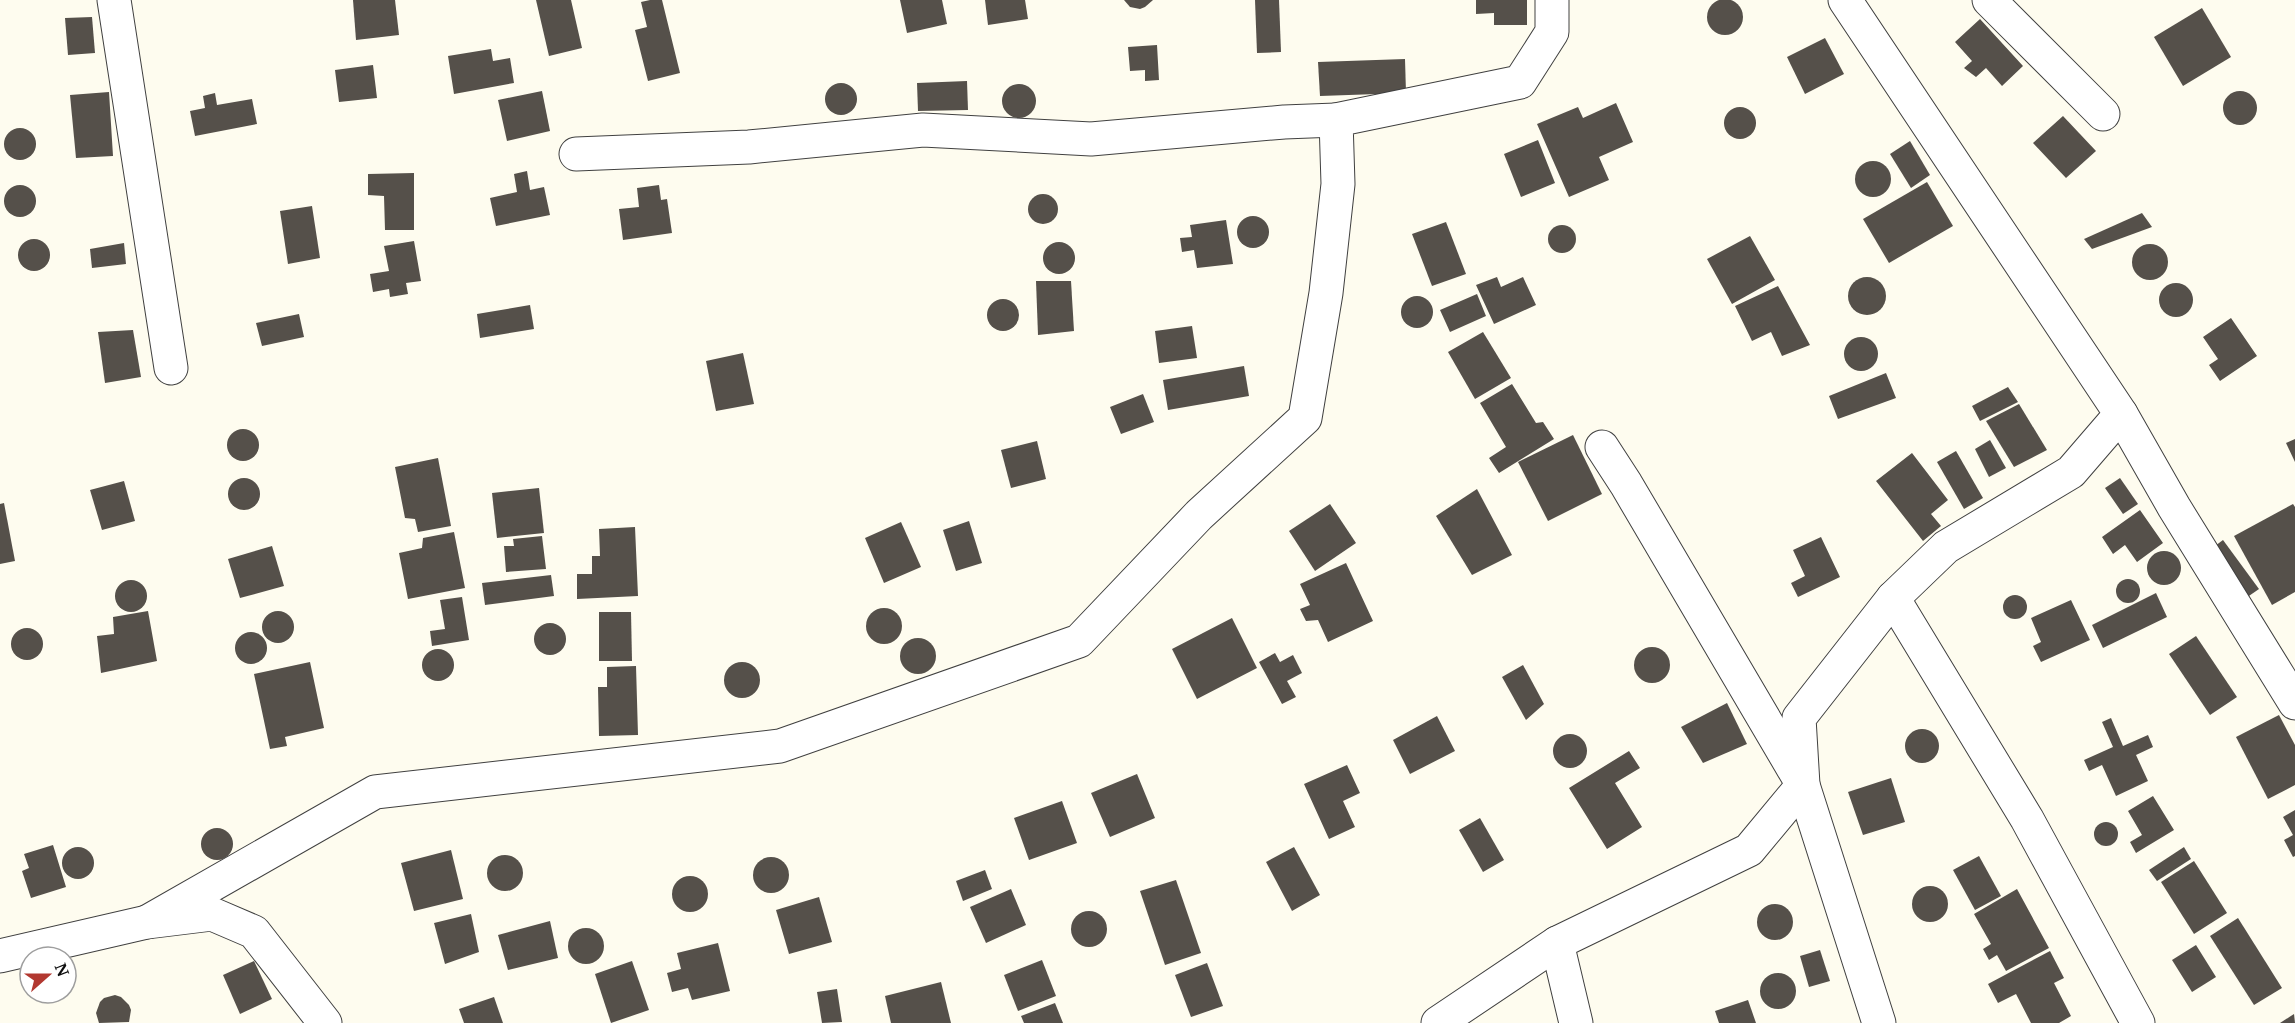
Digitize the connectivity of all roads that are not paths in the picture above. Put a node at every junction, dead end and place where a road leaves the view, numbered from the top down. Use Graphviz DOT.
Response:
graph roads {
  1 [pos="114,0"];
  2 [pos="1552,0"];
  3 [pos="1845,0"];
  4 [pos="1989,0"];
  5 [pos="2103,114"];
  6 [pos="1336,120"];
  7 [pos="576,154"];
  8 [pos="171,368"];
  9 [pos="2121,414"];
  10 [pos="1602,447"];
  11 [pos="1893,597"];
  12 [pos="2295,703"];
  13 [pos="1803,785"];
  14 [pos="147,922"];
  15 [pos="1557,943"];
  16 [pos="0,956"];
  17 [pos="325,1023"];
  18 [pos="1438,1023"];
  19 [pos="1576,1023"];
  20 [pos="1879,1023"];
  21 [pos="2138,1023"];
  1 -- 8 [label="street"];
  2 -- 6 [label="street"];
  3 -- 9 [label="street"];
  4 -- 5 [label="street"];
  6 -- 7 [label="street"];
  6 -- 14 [label="street"];
  9 -- 11 [label="street"];
  9 -- 12 [label="street"];
  10 -- 13 [label="street"];
  11 -- 13 [label="street"];
  11 -- 21 [label="street"];
  13 -- 15 [label="street"];
  13 -- 20 [label="street"];
  14 -- 16 [label="street"];
  14 -- 17 [label="street"];
  15 -- 18 [label="street"];
  15 -- 19 [label="street"];
}
